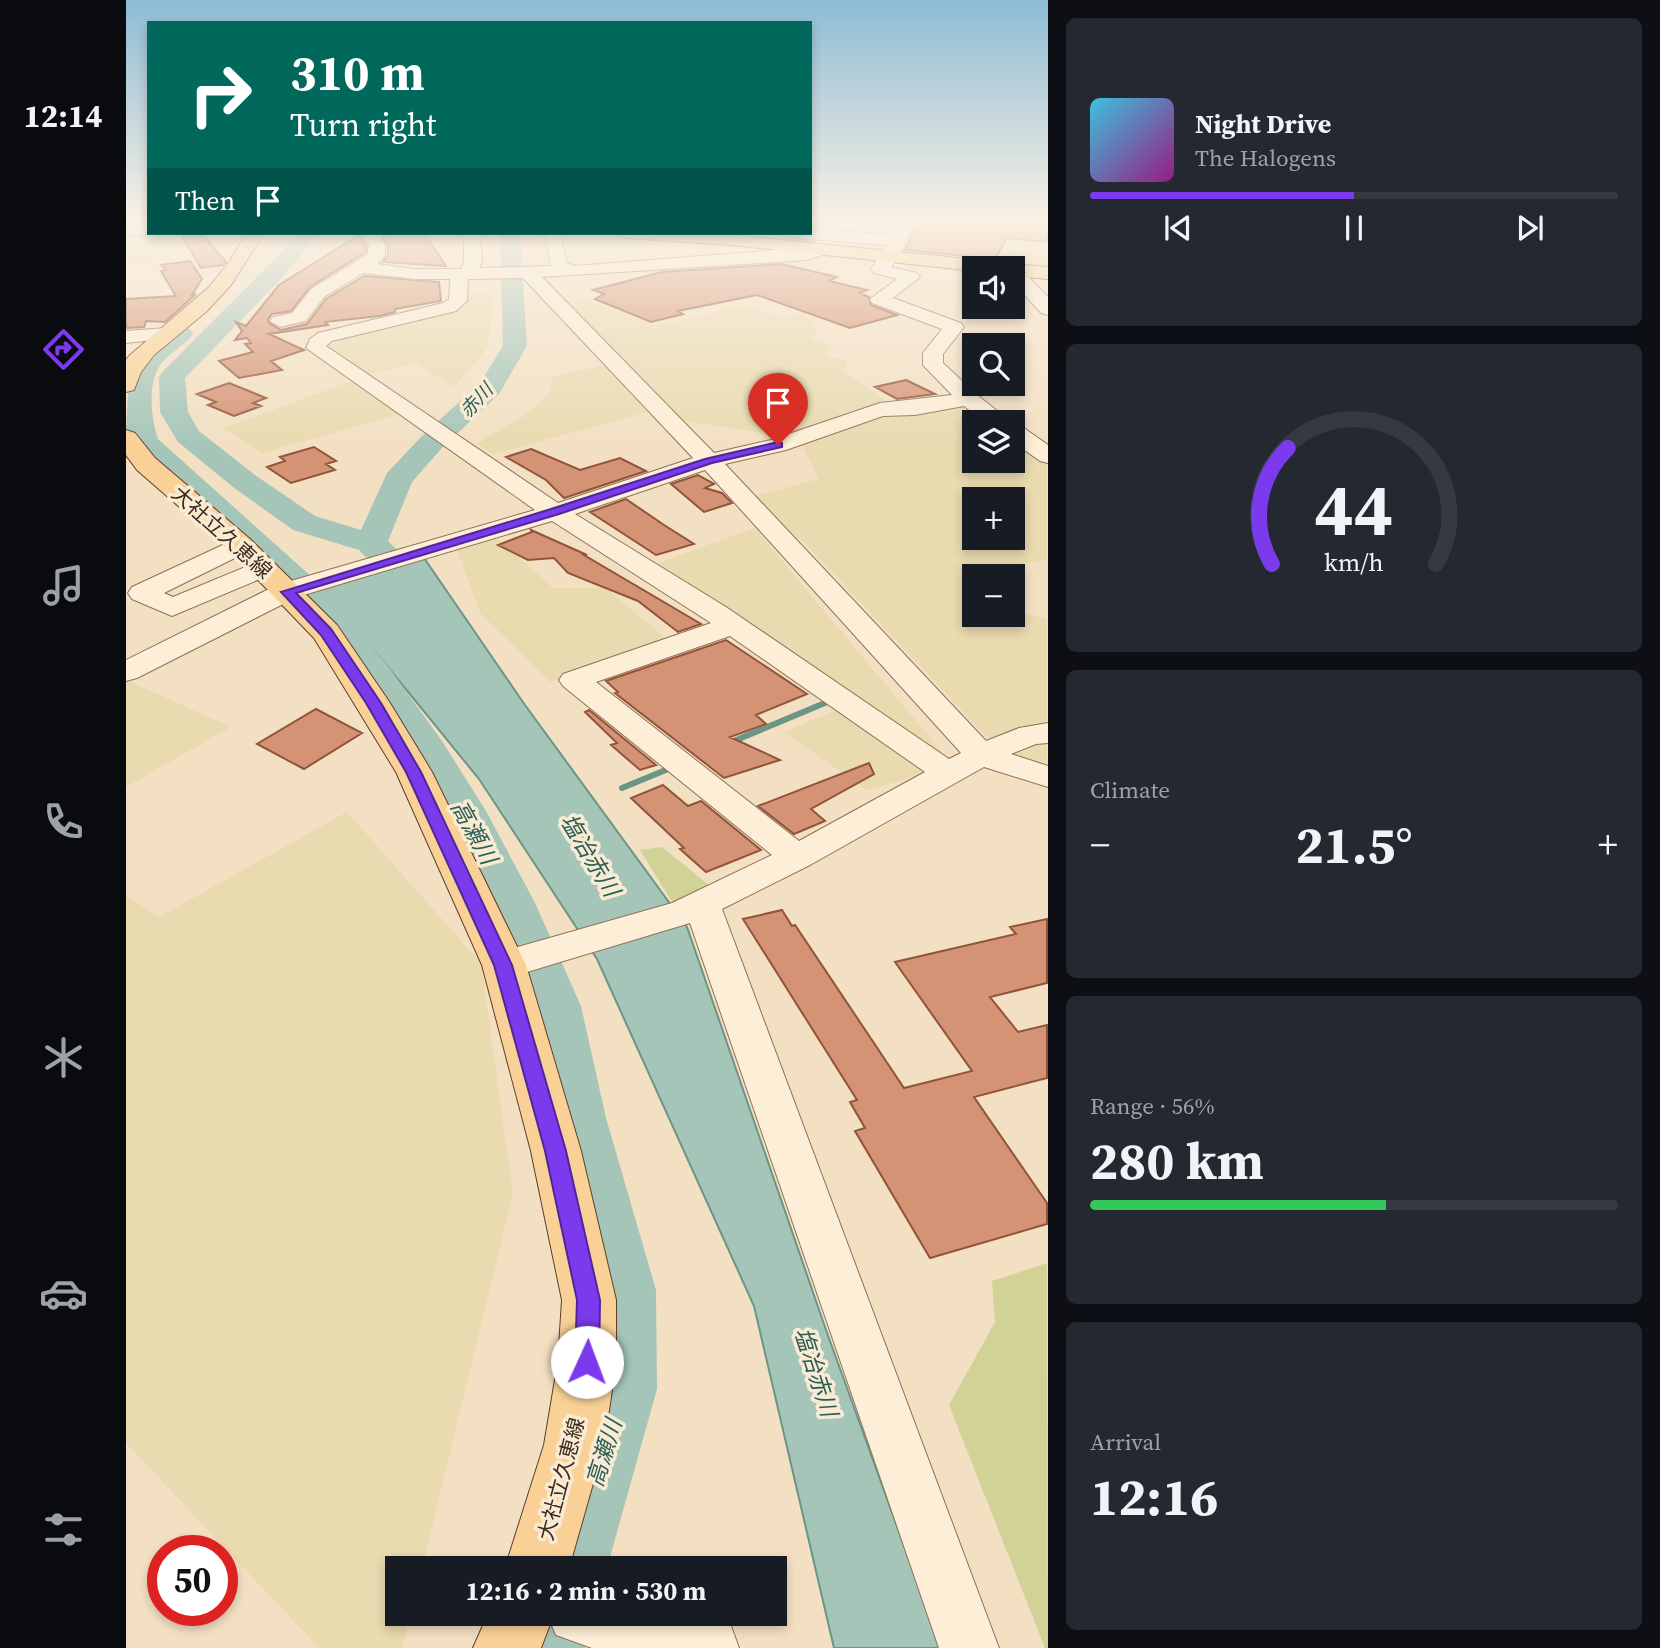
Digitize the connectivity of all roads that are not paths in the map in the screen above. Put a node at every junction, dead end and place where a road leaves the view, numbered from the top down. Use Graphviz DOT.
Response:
graph roads {
  1 [pos="212,295"];
  2 [pos="316,295"];
  3 [pos="459,295"];
  4 [pos="549,295"];
  5 [pos="885,295"];
  6 [pos="1035,295"];
  7 [pos="1048,309"];
  8 [pos="280,321"];
  9 [pos="167,334"];
  10 [pos="126,337"];
  11 [pos="126,385"];
  12 [pos="968,399"];
  13 [pos="983,410"];
  14 [pos="126,438"];
  15 [pos="1025,440"];
  16 [pos="1048,456"];
  17 [pos="709,461"];
  18 [pos="555,512"];
  19 [pos="263,568"];
  20 [pos="733,625"];
  21 [pos="126,672"];
  22 [pos="1048,733"];
  23 [pos="981,755"];
  24 [pos="948,773"];
  25 [pos="1048,777"];
  26 [pos="797,857"];
  27 [pos="693,909"];
  28 [pos="503,965"];
  29 [pos="541,1556"];
  30 [pos="516,1626"];
  31 [pos="624,1626"];
  32 [pos="508,1648"];
  33 [pos="709,1648"];
  34 [pos="970,1648"];
  1 -- 9 [label="main road"];
  2 -- 8 [label="street"];
  3 -- 18 [label="street"];
  4 -- 17 [label="street"];
  5 -- 12 [label="street"];
  6 -- 7 [label="street"];
  9 -- 10 [label="street"];
  9 -- 11 [label="main road"];
  12 -- 13 [label="street"];
  12 -- 17 [label="street"];
  14 -- 19 [label="main road, 大社立久恵線"];
  15 -- 16 [label="street"];
  17 -- 18 [label="street"];
  17 -- 23 [label="street"];
  18 -- 19 [label="street"];
  18 -- 20 [label="street"];
  19 -- 21 [label="street"];
  19 -- 28 [label="main road, 大社立久恵線"];
  20 -- 24 [label="street"];
  20 -- 26 [label="street"];
  22 -- 23 [label="street"];
  23 -- 24 [label="street"];
  23 -- 25 [label="street"];
  24 -- 26 [label="street"];
  26 -- 27 [label="street"];
  27 -- 28 [label="street"];
  27 -- 34 [label="street"];
  28 -- 29 [label="main road, 大社立久恵線"];
  30 -- 32 [label="main road"];
  31 -- 33 [label="street"];
}
